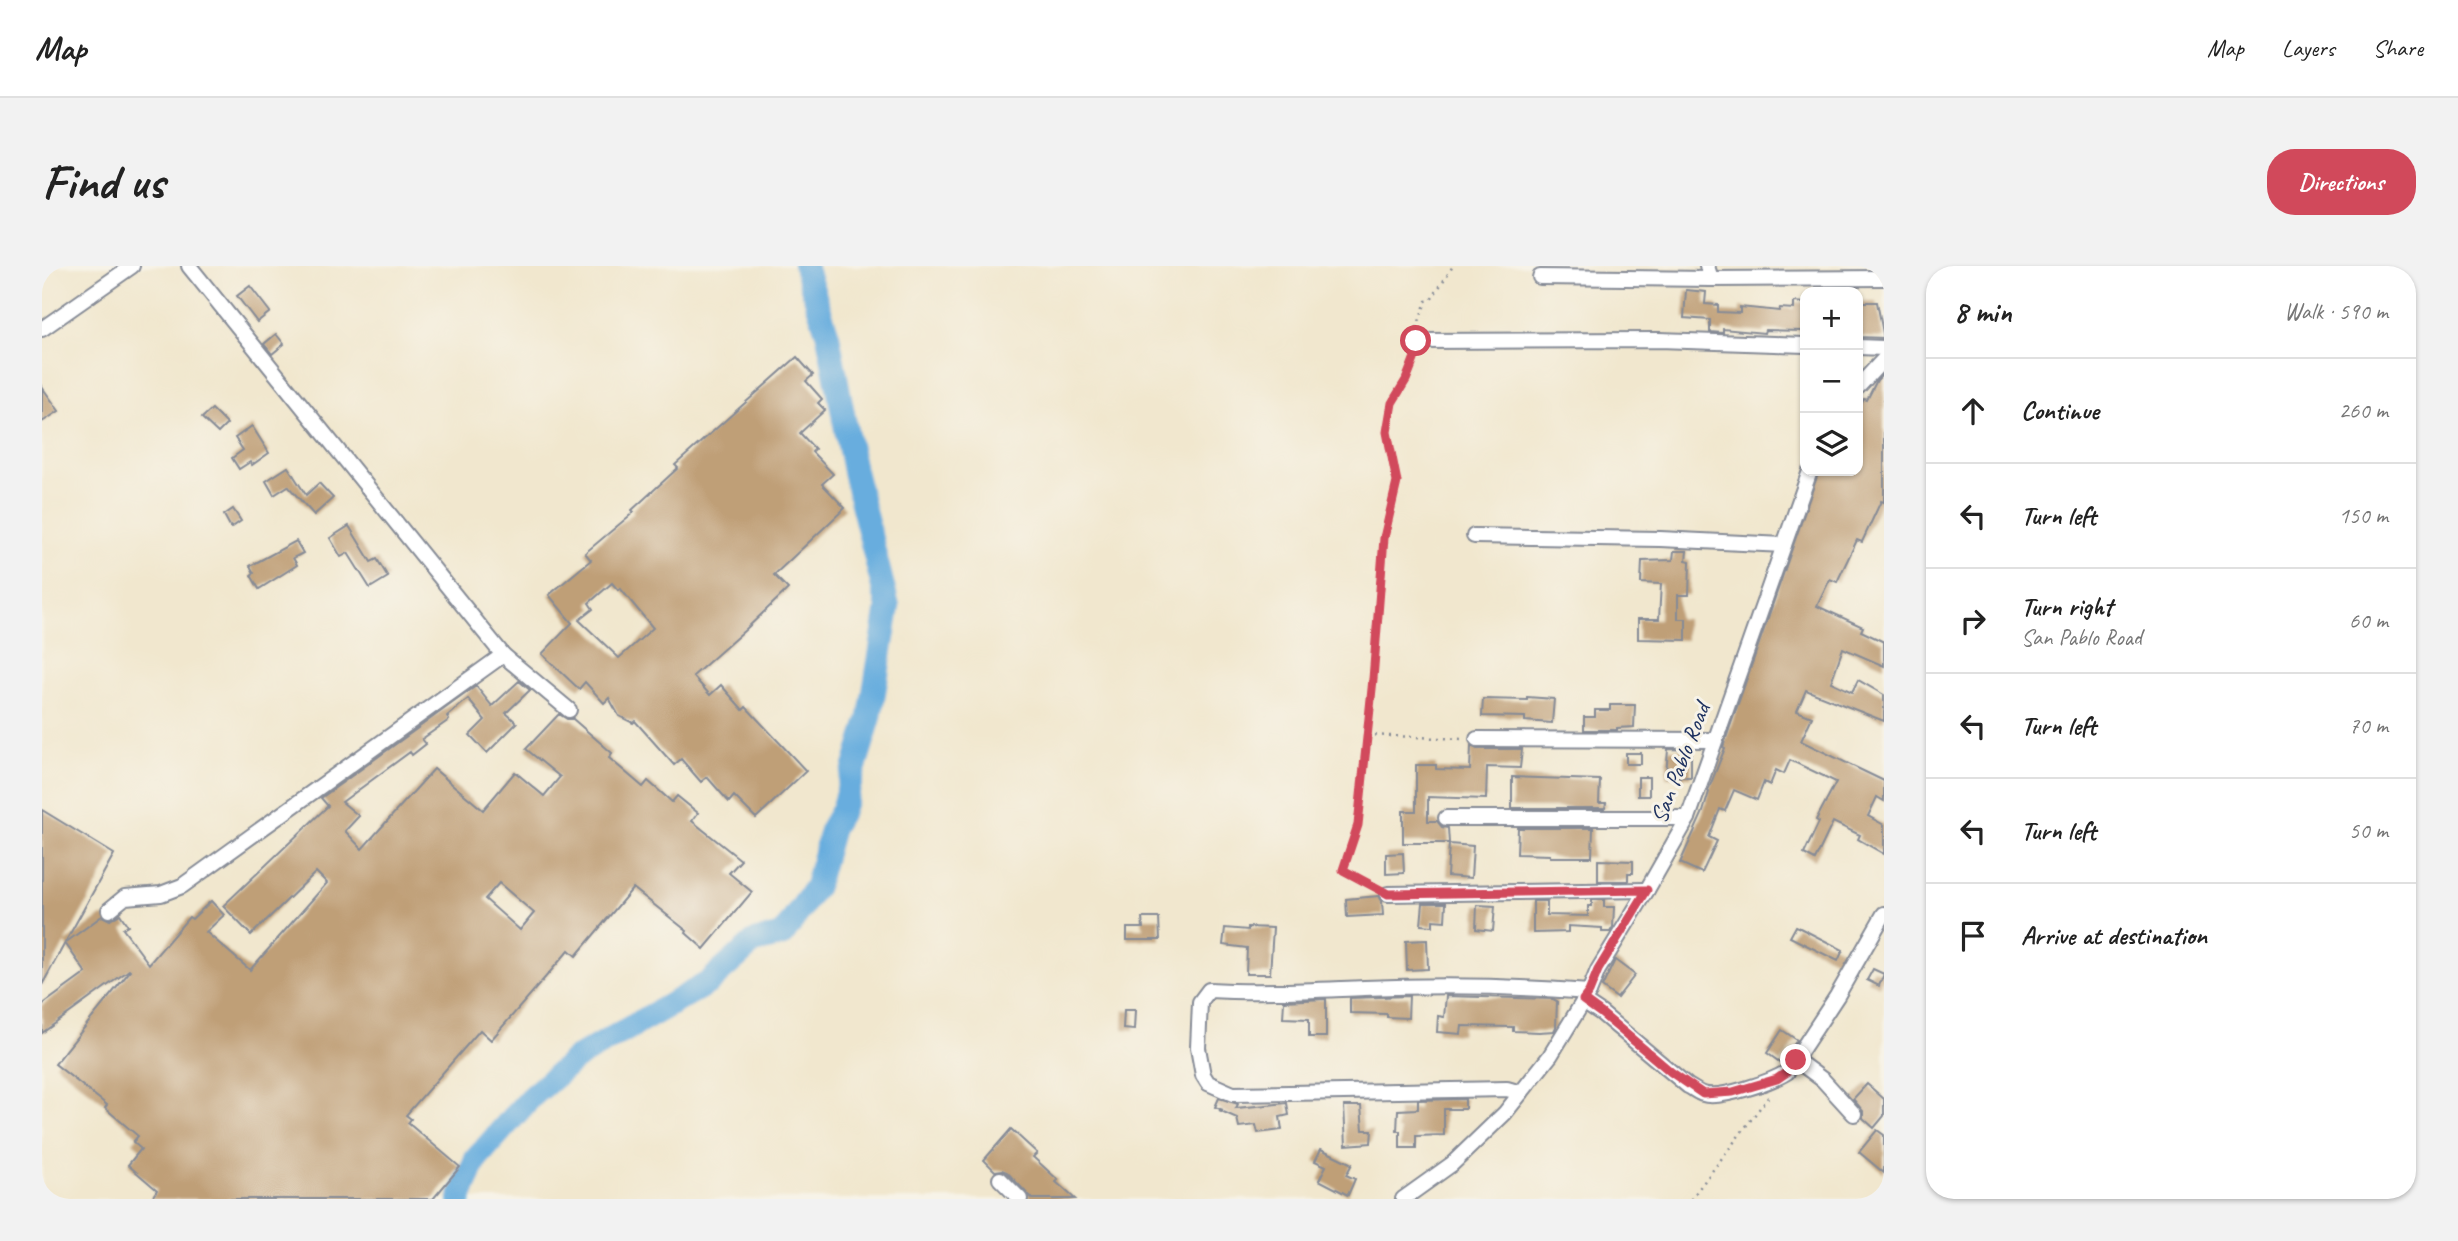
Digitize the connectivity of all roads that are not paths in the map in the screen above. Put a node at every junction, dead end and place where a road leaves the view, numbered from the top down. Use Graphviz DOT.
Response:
graph roads {
  1 [pos="132,266"];
  2 [pos="190,266"];
  3 [pos="1565,271"];
  4 [pos="1775,272"];
  5 [pos="1843,272"];
  6 [pos="1709,273"];
  7 [pos="1540,277"];
  8 [pos="1884,278"];
  9 [pos="42,330"];
  10 [pos="1416,341"];
  11 [pos="1800,345"];
  12 [pos="1863,347"];
  13 [pos="1884,348"];
  14 [pos="1884,359"];
  15 [pos="1863,382"];
  16 [pos="1808,476"];
  17 [pos="1474,536"];
  18 [pos="1784,545"];
  19 [pos="503,655"];
  20 [pos="569,710"];
  21 [pos="1477,739"];
  22 [pos="1715,740"];
  23 [pos="1446,818"];
  24 [pos="1688,818"];
  25 [pos="1647,890"];
  26 [pos="1388,894"];
  27 [pos="109,910"];
  28 [pos="1884,914"];
  29 [pos="1586,996"];
  30 [pos="1796,1060"];
  31 [pos="1521,1093"];
  32 [pos="1854,1114"];
  33 [pos="1000,1179"];
  34 [pos="1020,1199"];
  35 [pos="1403,1199"];
  1 -- 9 [label="street"];
  2 -- 19 [label="street"];
  3 -- 6 [label="street"];
  3 -- 7 [label="street"];
  4 -- 5 [label="street"];
  4 -- 6 [label="street"];
  5 -- 8 [label="street"];
  10 -- 11 [label="street"];
  12 -- 13 [label="street"];
  14 -- 15 [label="street"];
  16 -- 18 [label="street, San Pablo Road"];
  17 -- 18 [label="street"];
  18 -- 22 [label="street, San Pablo Road"];
  19 -- 20 [label="street"];
  19 -- 27 [label="street"];
  21 -- 22 [label="street"];
  22 -- 24 [label="street, San Pablo Road"];
  23 -- 24 [label="street"];
  24 -- 25 [label="street, San Pablo Road"];
  25 -- 26 [label="street"];
  25 -- 29 [label="street, San Pablo Road"];
  28 -- 30 [label="street"];
  29 -- 30 [label="street"];
  29 -- 31 [label="street, San Pablo Road"];
  29 -- 31 [label="street"];
  30 -- 32 [label="street"];
  31 -- 35 [label="street, San Pablo Road"];
  33 -- 34 [label="street"];
}
